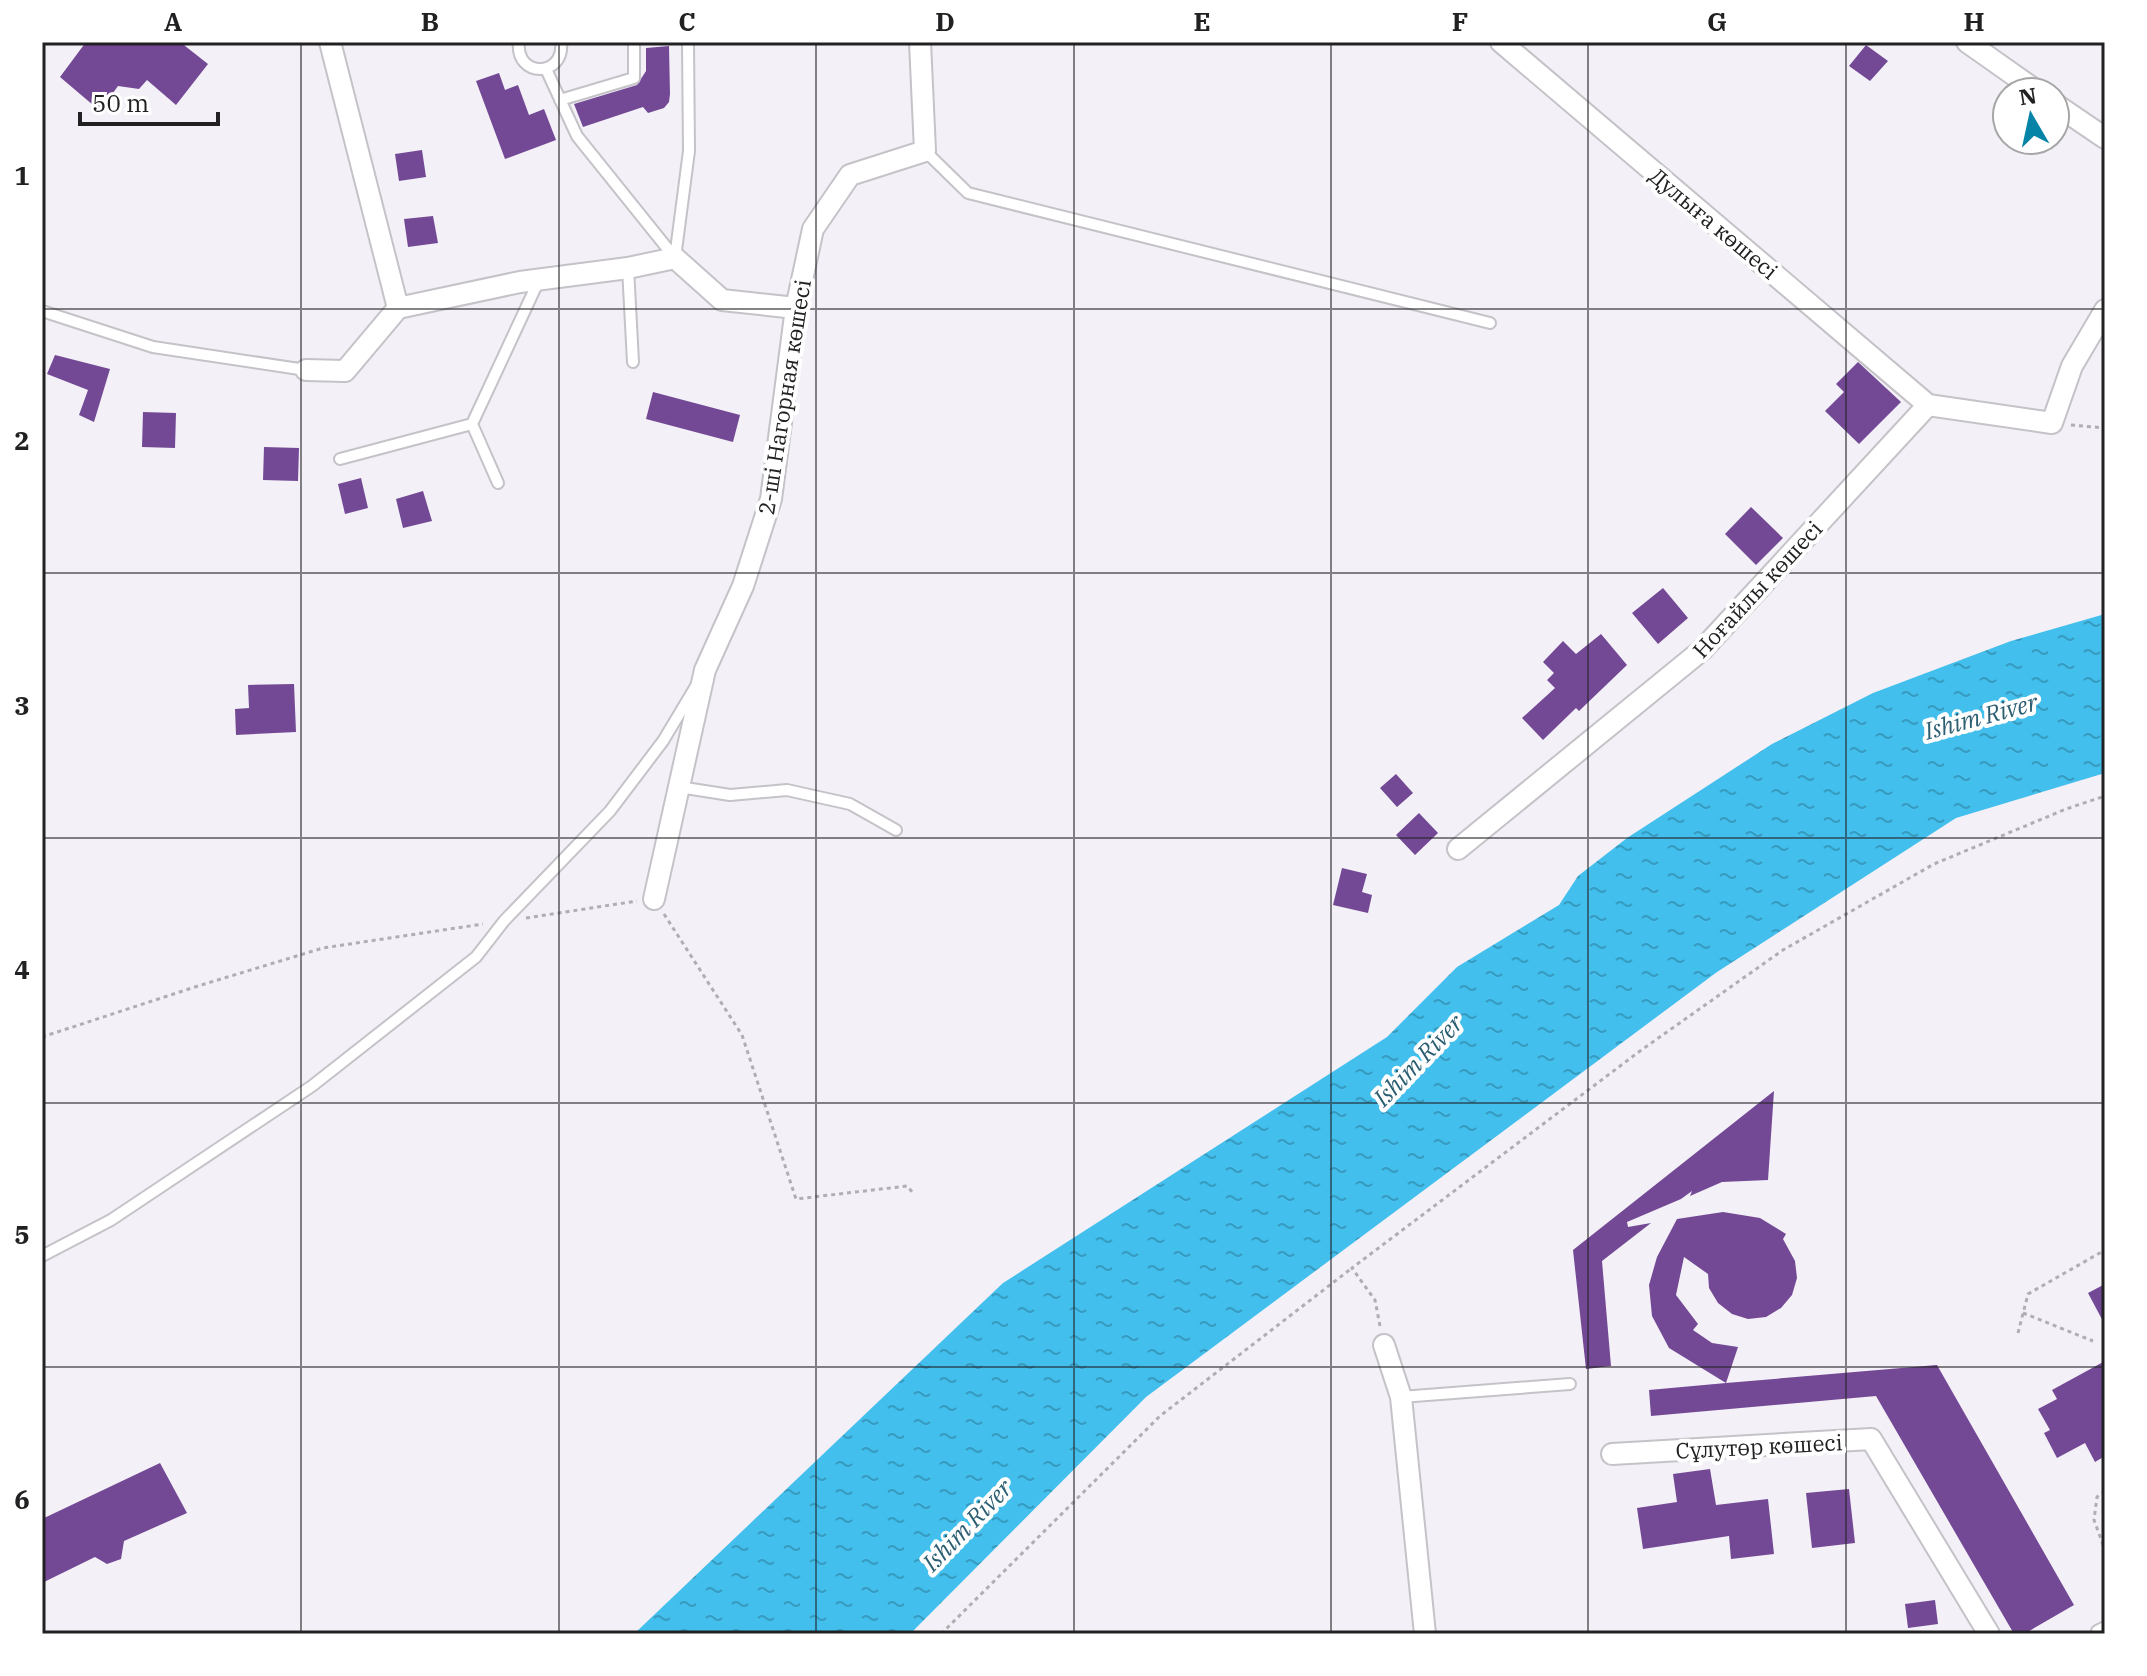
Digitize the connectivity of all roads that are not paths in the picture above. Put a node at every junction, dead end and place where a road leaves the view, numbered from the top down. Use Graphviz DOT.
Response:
graph roads {
  1 [pos="330,42"];
  2 [pos="519,42"];
  3 [pos="561,42"];
  4 [pos="634,42"];
  5 [pos="688,42"];
  6 [pos="920,42"];
  7 [pos="1501,42"];
  8 [pos="1967,42"];
  9 [pos="546,69"];
  10 [pos="2015,76"];
  11 [pos="560,100"];
  12 [pos="2071,115"];
  13 [pos="2105,138"];
  14 [pos="925,151"];
  15 [pos="675,258"];
  16 [pos="628,268"];
  17 [pos="539,280"];
  18 [pos="398,308"];
  19 [pos="796,308"];
  20 [pos="2105,310"];
  21 [pos="42,311"];
  22 [pos="1490,323"];
  23 [pos="633,362"];
  24 [pos="306,370"];
  25 [pos="1928,405"];
  26 [pos="472,424"];
  27 [pos="340,459"];
  28 [pos="498,483"];
  29 [pos="705,670"];
  30 [pos="679,787"];
  31 [pos="896,830"];
  32 [pos="1458,849"];
  33 [pos="654,899"];
  34 [pos="42,1256"];
  35 [pos="1384,1345"];
  36 [pos="1570,1384"];
  37 [pos="1401,1397"];
  38 [pos="1612,1454"];
  39 [pos="1425,1634"];
  40 [pos="1989,1634"];
  1 -- 18 [label="street"];
  2 -- 9 [label="lane"];
  3 -- 9 [label="lane"];
  4 -- 11 [label="lane"];
  5 -- 15 [label="lane"];
  6 -- 14 [label="street"];
  7 -- 25 [label="street, Дулыға көшесі"];
  8 -- 10 [label="street"];
  9 -- 11 [label="lane"];
  11 -- 15 [label="lane"];
  12 -- 13 [label="street"];
  14 -- 19 [label="street, 2-ші Нагорная көшесі"];
  14 -- 22 [label="lane"];
  15 -- 16 [label="street"];
  15 -- 19 [label="street"];
  16 -- 17 [label="street"];
  16 -- 23 [label="lane"];
  17 -- 18 [label="street"];
  17 -- 26 [label="lane"];
  18 -- 24 [label="street"];
  19 -- 29 [label="street, 2-ші Нагорная көшесі"];
  20 -- 25 [label="street"];
  21 -- 24 [label="lane"];
  25 -- 32 [label="street, Ноғайлы көшесі"];
  26 -- 27 [label="lane"];
  26 -- 28 [label="lane"];
  29 -- 30 [label="street, 2-ші Нагорная көшесі"];
  29 -- 34 [label="lane"];
  30 -- 31 [label="lane"];
  30 -- 33 [label="street, 2-ші Нагорная көшесі"];
  35 -- 37 [label="street"];
  36 -- 37 [label="lane"];
  37 -- 39 [label="street"];
  38 -- 40 [label="street, Сұлутөр көшесі"];
}
